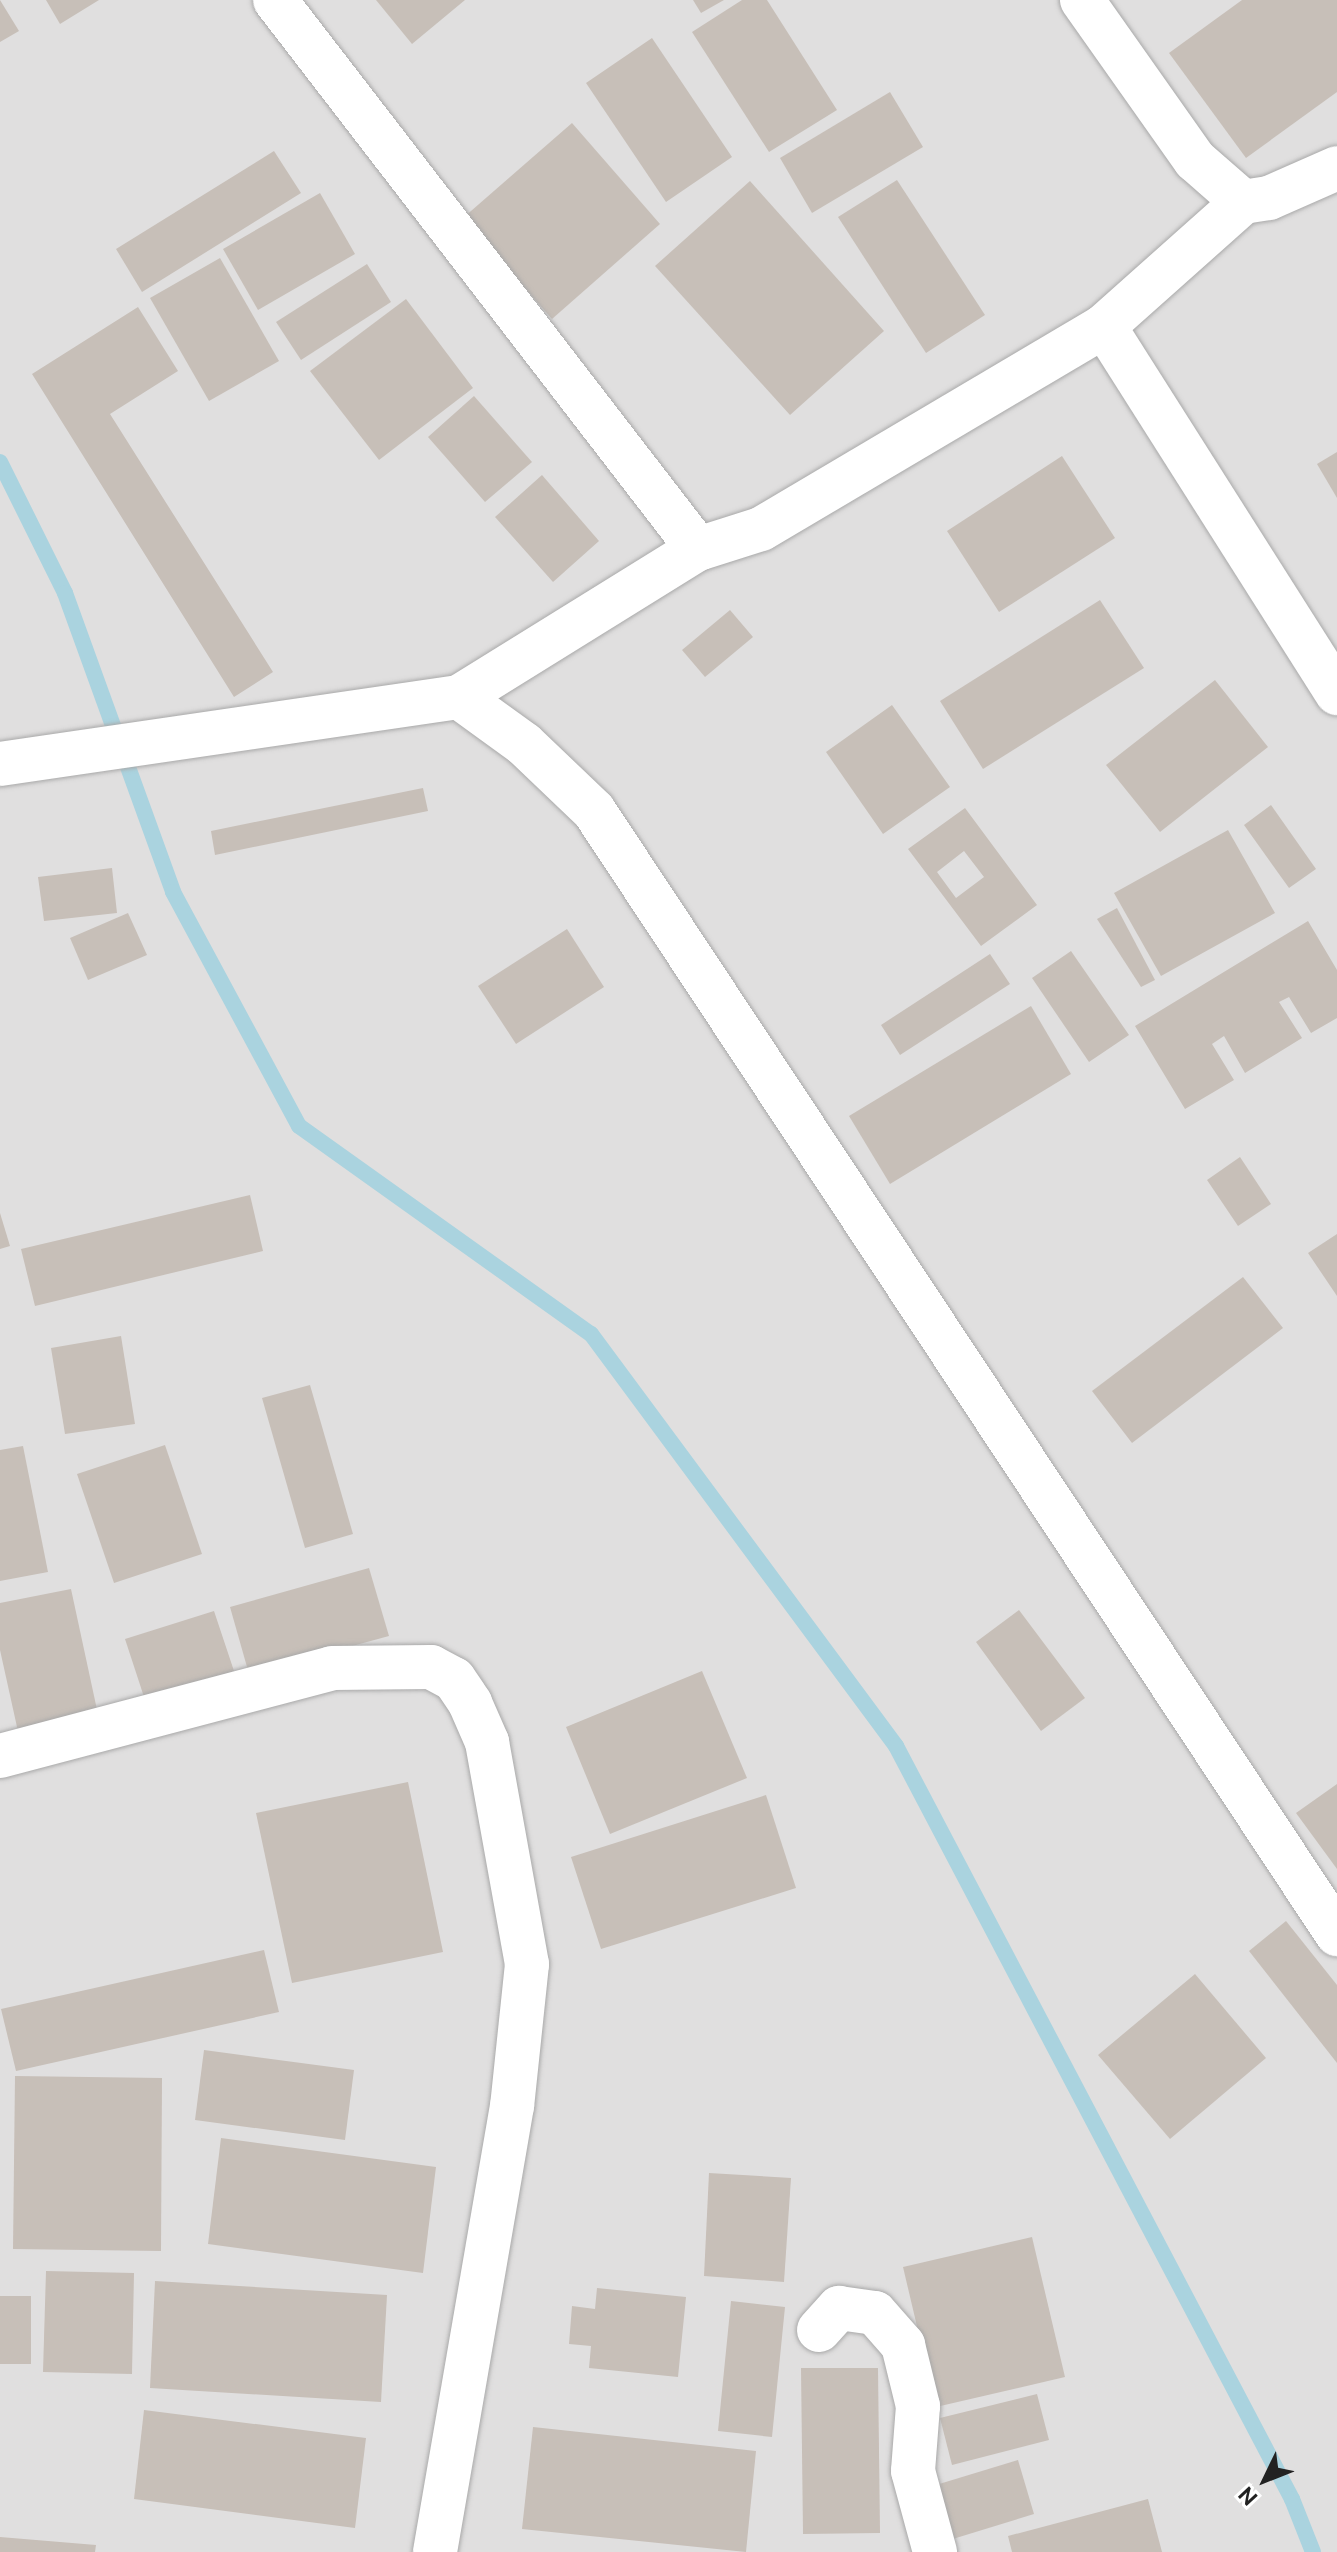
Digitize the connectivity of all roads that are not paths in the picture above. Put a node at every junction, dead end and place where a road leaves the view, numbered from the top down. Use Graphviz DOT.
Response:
graph roads {
  1 [pos="275,0"];
  2 [pos="1082,0"];
  3 [pos="1337,168"];
  4 [pos="1243,202"];
  5 [pos="1104,326"];
  6 [pos="698,549"];
  7 [pos="1337,693"];
  8 [pos="459,697"];
  9 [pos="0,764"];
  10 [pos="0,1756"];
  11 [pos="1337,1934"];
  12 [pos="819,2330"];
  13 [pos="435,2552"];
  14 [pos="935,2552"];
  1 -- 6 [label="street"];
  2 -- 4 [label="street"];
  3 -- 4 [label="street"];
  4 -- 5 [label="street"];
  5 -- 6 [label="street"];
  5 -- 7 [label="street"];
  6 -- 8 [label="street"];
  8 -- 9 [label="street"];
  8 -- 11 [label="street"];
  10 -- 13 [label="street"];
  12 -- 14 [label="street"];
}
